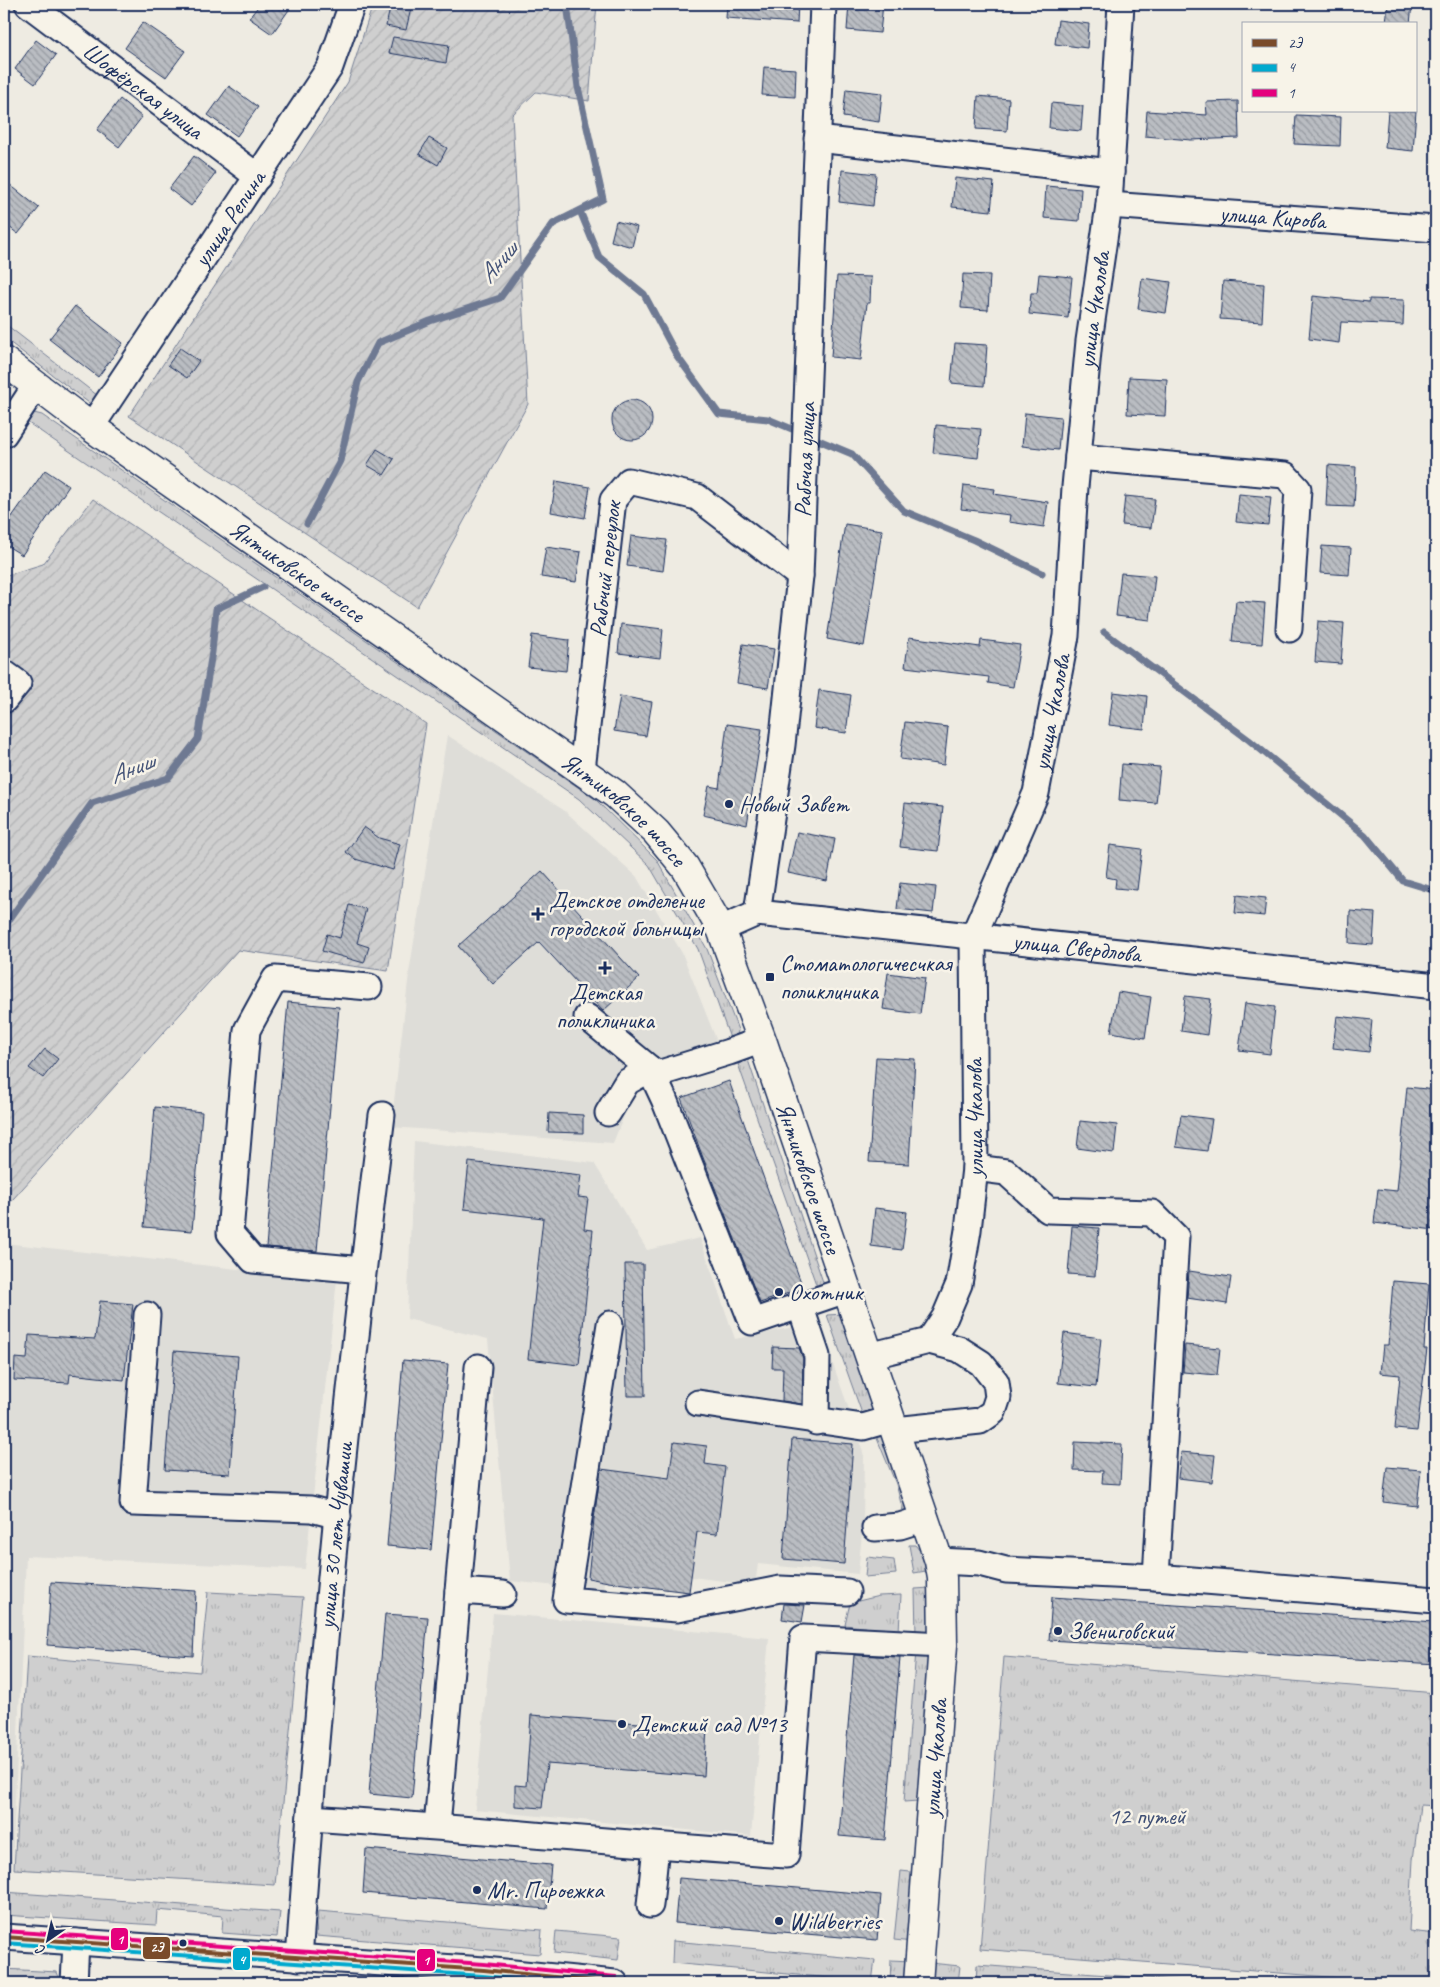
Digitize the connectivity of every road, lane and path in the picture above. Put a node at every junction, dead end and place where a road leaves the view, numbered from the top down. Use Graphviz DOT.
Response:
graph roads {
  1 [pos="28,4"];
  2 [pos="352,4"];
  3 [pos="823,4"];
  4 [pos="1121,4"];
  5 [pos="817,139"];
  6 [pos="1111,172"];
  7 [pos="258,177"];
  8 [pos="1109,205"];
  9 [pos="1436,229"];
  10 [pos="4,361"];
  11 [pos="36,385"];
  12 [pos="92,427"];
  13 [pos="4,434"];
  14 [pos="1078,457"];
  15 [pos="800,576"];
  16 [pos="1289,629"];
  17 [pos="4,673"];
  18 [pos="4,700"];
  19 [pos="582,770"];
  20 [pos="757,913"];
  21 [pos="721,929"];
  22 [pos="972,937"];
  23 [pos="1436,986"];
  24 [pos="369,987"];
  25 [pos="588,1017"];
  26 [pos="762,1040"];
  27 [pos="650,1069"];
  28 [pos="608,1113"];
  29 [pos="382,1115"];
  30 [pos="975,1168"];
  31 [pos="363,1270"];
  32 [pos="846,1290"];
  33 [pos="800,1305"];
  34 [pos="147,1315"];
  35 [pos="610,1324"];
  36 [pos="929,1341"];
  37 [pos="869,1356"];
  38 [pos="478,1367"];
  39 [pos="698,1403"];
  40 [pos="816,1422"];
  41 [pos="893,1424"];
  42 [pos="338,1516"];
  43 [pos="928,1526"];
  44 [pos="875,1528"];
  45 [pos="940,1561"];
  46 [pos="1156,1577"];
  47 [pos="458,1590"];
  48 [pos="848,1592"];
  49 [pos="503,1594"];
  50 [pos="1436,1600"];
  51 [pos="942,1645"];
  52 [pos="310,1818"];
  53 [pos="437,1826"];
  54 [pos="656,1846"];
  55 [pos="650,1905"];
  56 [pos="4,1937"];
  57 [pos="76,1942"];
  58 [pos="299,1958"];
  59 [pos="74,1983"];
  60 [pos="615,1983"];
  61 [pos="918,1983"];
  1 -- 7 [label="street, Шофёрская улица"];
  2 -- 7 [label="street, улица Репина"];
  3 -- 5 [label="street, Рабочая улица"];
  4 -- 6 [label="street, улица Чкалова"];
  5 -- 6 [label="street"];
  5 -- 15 [label="street, Рабочая улица"];
  6 -- 8 [label="street, улица Чкалова"];
  7 -- 12 [label="street, улица Репина"];
  8 -- 9 [label="street, улица Кирова"];
  8 -- 14 [label="street, улица Чкалова"];
  10 -- 11 [label="main road, Янтиковское шоссе"];
  11 -- 12 [label="main road, Янтиковское шоссе"];
  11 -- 13 [label="street"];
  12 -- 19 [label="main road, Янтиковское шоссе"];
  14 -- 16 [label="street"];
  14 -- 22 [label="street, улица Чкалова"];
  15 -- 19 [label="street, Рабочий переулок"];
  15 -- 20 [label="street, Рабочая улица"];
  17 -- 18 [label="street"];
  19 -- 21 [label="main road, Янтиковское шоссе"];
  20 -- 21 [label="street"];
  20 -- 22 [label="street, улица Свердлова"];
  21 -- 26 [label="main road, Янтиковское шоссе"];
  22 -- 23 [label="street, улица Свердлова"];
  22 -- 30 [label="street, улица Чкалова"];
  24 -- 31 [label="street"];
  25 -- 27 [label="street"];
  26 -- 27 [label="street"];
  26 -- 32 [label="main road, Янтиковское шоссе"];
  27 -- 28 [label="street"];
  27 -- 33 [label="street"];
  29 -- 31 [label="street, улица 30 лет Чувашии"];
  30 -- 36 [label="street, улица Чкалова"];
  30 -- 46 [label="street"];
  31 -- 42 [label="street, улица 30 лет Чувашии"];
  32 -- 33 [label="street"];
  32 -- 37 [label="main road, Янтиковское шоссе"];
  33 -- 40 [label="street"];
  34 -- 42 [label="street"];
  35 -- 48 [label="street"];
  36 -- 37 [label="street"];
  36 -- 41 [label="street"];
  37 -- 41 [label="main road, Янтиковское шоссе"];
  38 -- 47 [label="street"];
  39 -- 40 [label="street"];
  40 -- 41 [label="street"];
  41 -- 43 [label="main road, Янтиковское шоссе"];
  42 -- 52 [label="street, улица 30 лет Чувашии"];
  43 -- 44 [label="street"];
  43 -- 45 [label="main road, улица Чкалова"];
  45 -- 46 [label="street"];
  45 -- 51 [label="main road, улица Чкалова"];
  46 -- 50 [label="street"];
  47 -- 49 [label="street"];
  47 -- 53 [label="street"];
  51 -- 54 [label="street"];
  51 -- 61 [label="main road, улица Чкалова"];
  52 -- 53 [label="street"];
  52 -- 58 [label="street, улица 30 лет Чувашии"];
  53 -- 54 [label="street"];
  54 -- 55 [label="street"];
  56 -- 57 [label="street"];
  57 -- 58 [label="street"];
  57 -- 59 [label="street"];
  58 -- 60 [label="street"];
}
